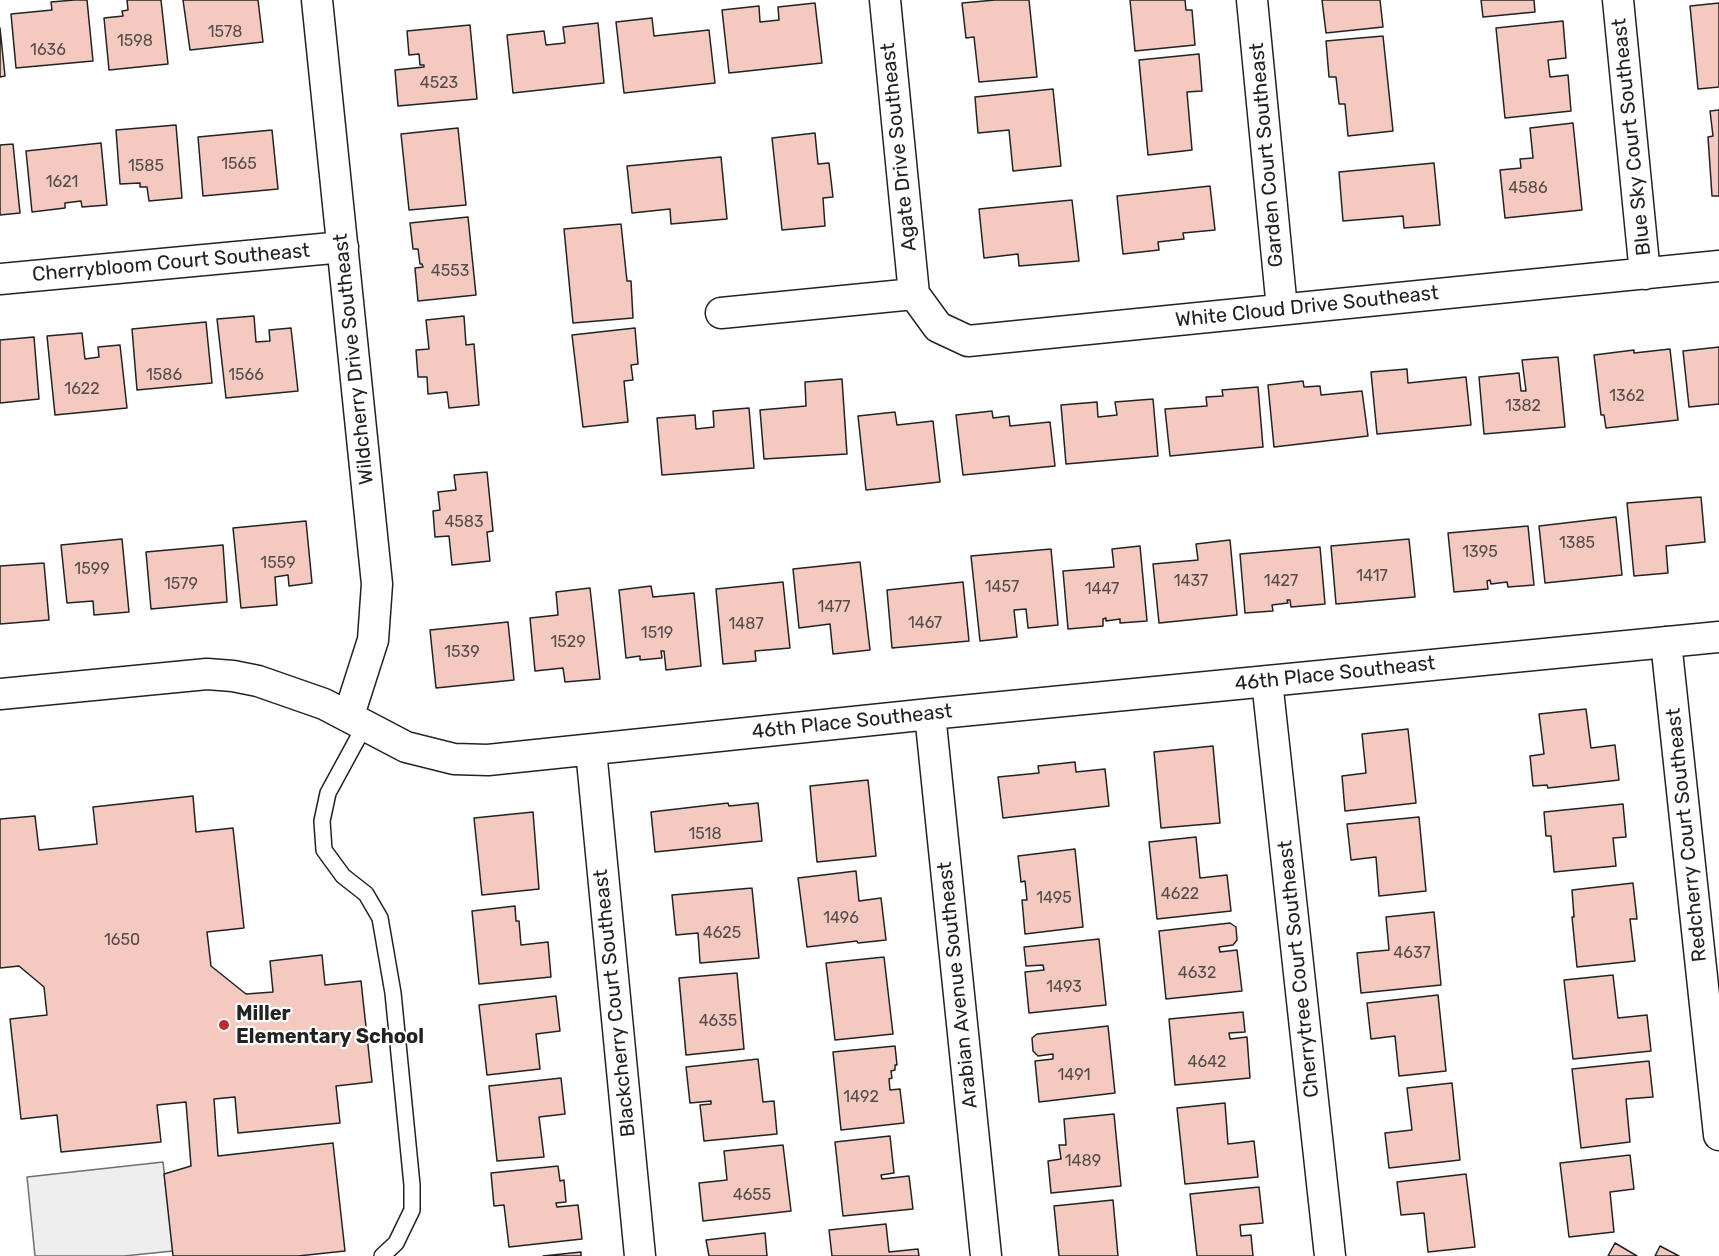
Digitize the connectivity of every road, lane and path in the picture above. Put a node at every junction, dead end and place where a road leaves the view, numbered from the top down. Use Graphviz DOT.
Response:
graph roads {
  1 [pos="317,0"];
  2 [pos="885,0"];
  3 [pos="1252,0"];
  4 [pos="1618,0"];
  5 [pos="343,247"];
  6 [pos="1719,266"];
  7 [pos="1645,274"];
  8 [pos="0,279"];
  9 [pos="914,294"];
  10 [pos="1282,309"];
  11 [pos="721,313"];
  12 [pos="1719,637"];
  13 [pos="1666,642"];
  14 [pos="1267,681"];
  15 [pos="0,694"];
  16 [pos="930,714"];
  17 [pos="357,720"];
  18 [pos="591,750"];
  19 [pos="1719,1134"];
  20 [pos="382,1256"];
  21 [pos="640,1256"];
  22 [pos="986,1256"];
  23 [pos="1330,1256"];
  1 -- 5 [label="street, Wildcherry Drive Southeast"];
  2 -- 9 [label="street, Agate Drive Southeast"];
  3 -- 10 [label="street, Garden Court Southeast"];
  4 -- 7 [label="street, Blue Sky Court Southeast"];
  5 -- 8 [label="street, Cherrybloom Court Southeast"];
  5 -- 17 [label="street, Wildcherry Drive Southeast"];
  6 -- 7 [label="street, White Cloud Drive Southeast"];
  7 -- 10 [label="street, White Cloud Drive Southeast"];
  9 -- 10 [label="street, White Cloud Drive Southeast"];
  9 -- 11 [label="street"];
  12 -- 13 [label="street, 46th Place Southeast"];
  13 -- 14 [label="street, 46th Place Southeast"];
  13 -- 19 [label="street, Redcherry Court Southeast"];
  14 -- 16 [label="street, 46th Place Southeast"];
  14 -- 23 [label="street, Cherrytree Court Southeast"];
  15 -- 17 [label="street, 46th Place Southeast"];
  16 -- 18 [label="street, 46th Place Southeast"];
  16 -- 22 [label="street, Arabian Avenue Southeast"];
  17 -- 18 [label="street, 46th Place Southeast"];
  17 -- 20 [label="lane"];
  18 -- 21 [label="street, Blackcherry Court Southeast"];
}
